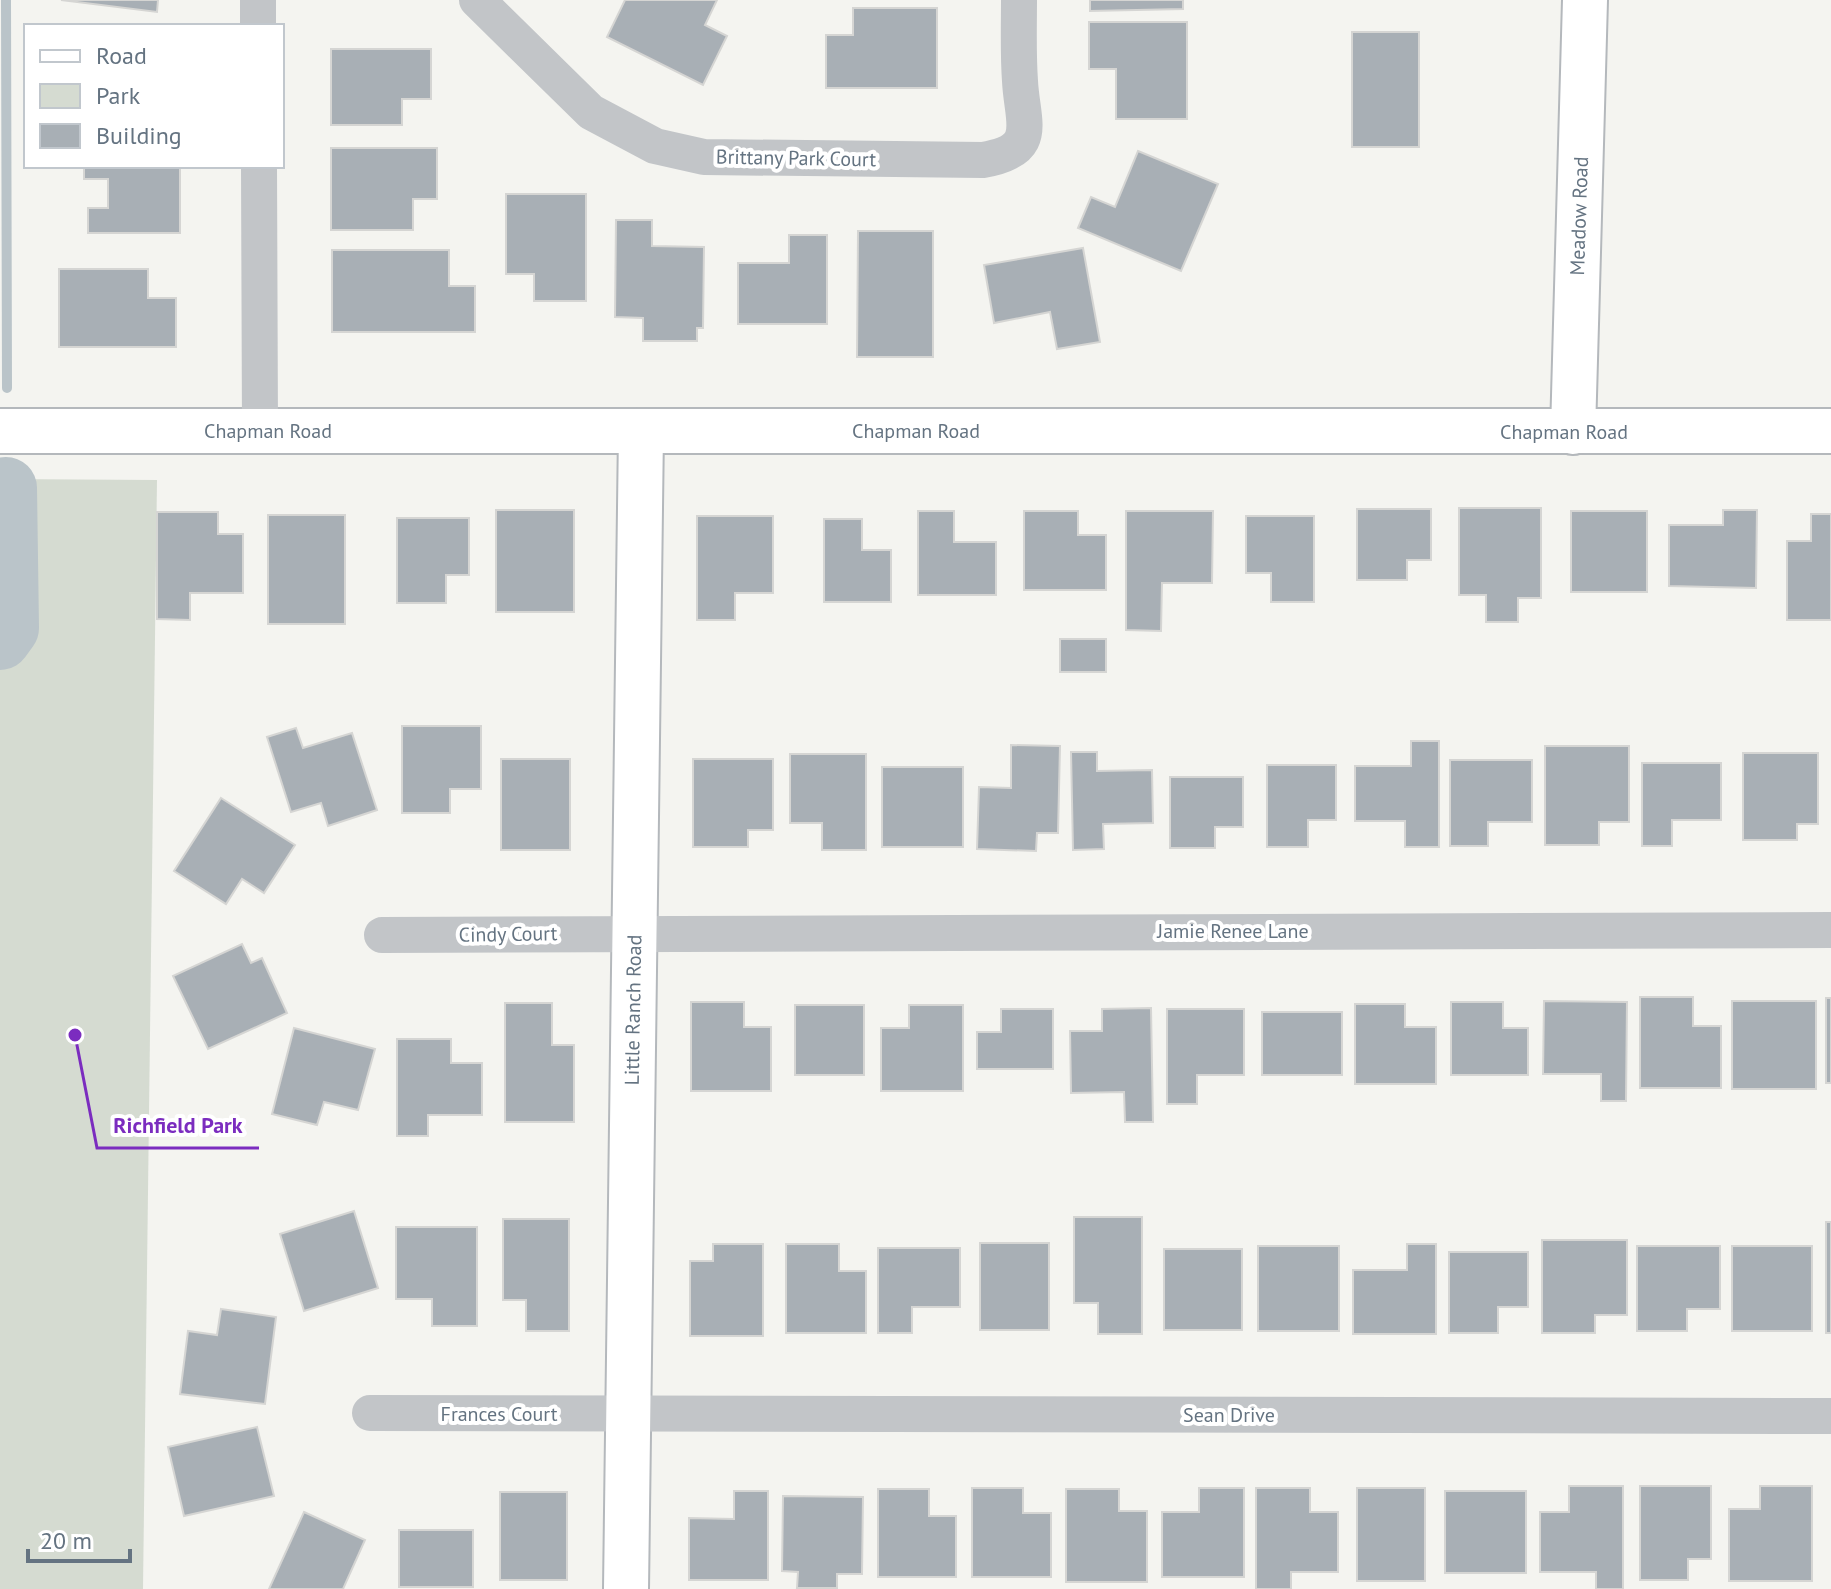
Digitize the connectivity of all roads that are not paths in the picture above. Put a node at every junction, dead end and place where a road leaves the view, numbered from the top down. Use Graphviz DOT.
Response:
graph roads {
  1 [pos="258,0"];
  2 [pos="477,0"];
  3 [pos="1019,0"];
  4 [pos="1585,0"];
  5 [pos="258,24"];
  6 [pos="259,168"];
  7 [pos="260,430"];
  8 [pos="0,431"];
  9 [pos="641,431"];
  10 [pos="1831,431"];
  11 [pos="1573,432"];
  12 [pos="1831,930"];
  13 [pos="634,932"];
  14 [pos="382,935"];
  15 [pos="370,1413"];
  16 [pos="628,1414"];
  17 [pos="1831,1416"];
  18 [pos="626,1589"];
  1 -- 5 [label="street"];
  2 -- 3 [label="street, Brittany Park Court"];
  4 -- 11 [label="street, Meadow Road"];
  6 -- 7 [label="street"];
  7 -- 8 [label="street, Chapman Road"];
  7 -- 9 [label="street, Chapman Road"];
  9 -- 11 [label="street, Chapman Road"];
  9 -- 13 [label="street, Little Ranch Road"];
  10 -- 11 [label="street, Chapman Road"];
  12 -- 13 [label="street, Jamie Renee Lane"];
  13 -- 14 [label="street, Cindy Court"];
  13 -- 16 [label="street, Little Ranch Road"];
  15 -- 16 [label="street, Frances Court"];
  16 -- 17 [label="street, Sean Drive"];
  16 -- 18 [label="street, Little Ranch Road"];
}
